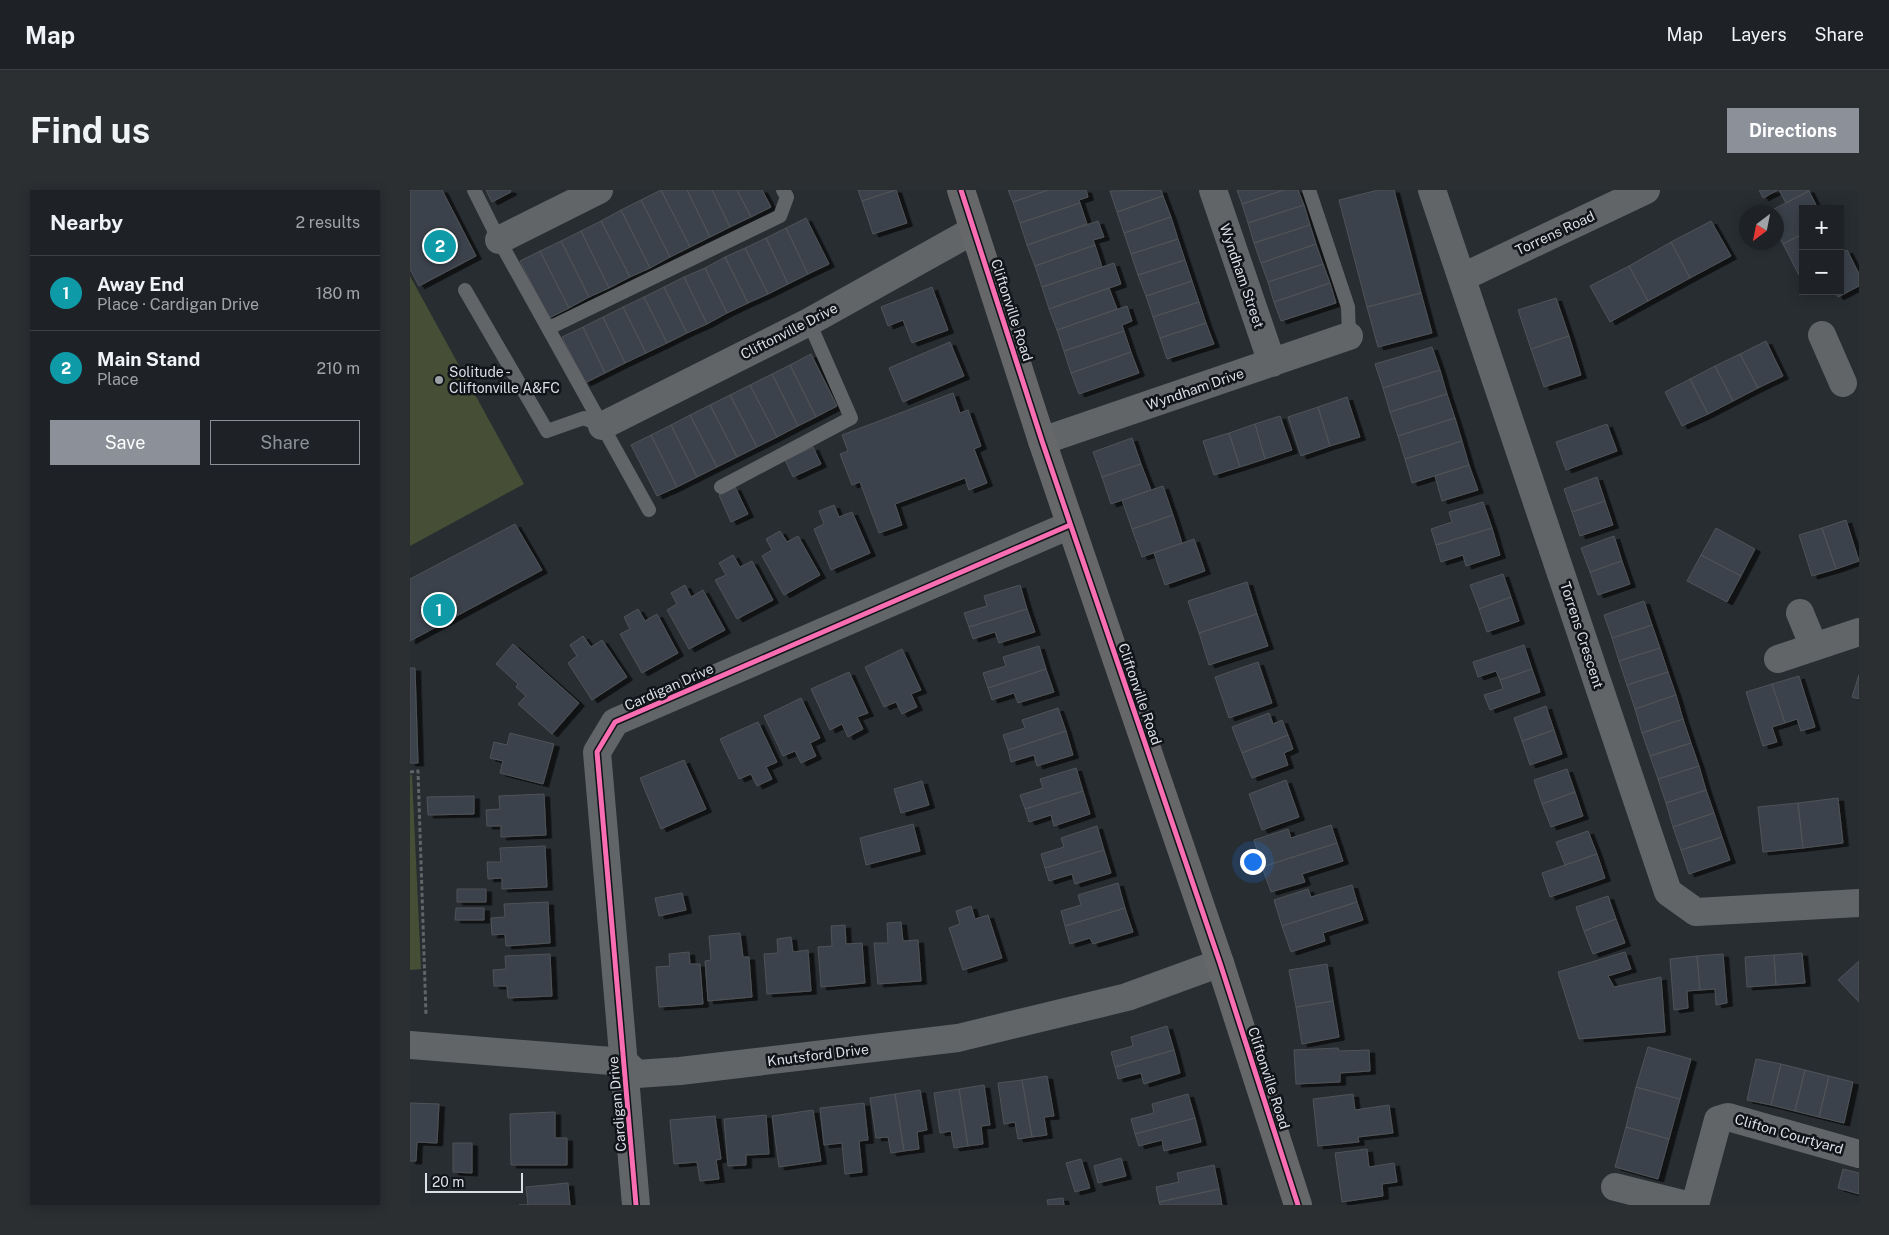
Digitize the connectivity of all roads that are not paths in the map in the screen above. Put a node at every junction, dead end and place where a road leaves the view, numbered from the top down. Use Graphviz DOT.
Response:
graph roads {
  1 [pos="474,190"];
  2 [pos="599,190"];
  3 [pos="783,190"];
  4 [pos="961,190"];
  5 [pos="1213,190"];
  6 [pos="1309,190"];
  7 [pos="1432,190"];
  8 [pos="1646,190"];
  9 [pos="974,230"];
  10 [pos="499,240"];
  11 [pos="1463,277"];
  12 [pos="465,290"];
  13 [pos="809,322"];
  14 [pos="549,328"];
  15 [pos="1822,335"];
  16 [pos="1349,336"];
  17 [pos="1272,363"];
  18 [pos="1842,383"];
  19 [pos="602,426"];
  20 [pos="1042,441"];
  21 [pos="721,487"];
  22 [pos="649,510"];
  23 [pos="1070,525"];
  24 [pos="1800,613"];
  25 [pos="1859,632"];
  26 [pos="1814,647"];
  27 [pos="1778,659"];
  28 [pos="1859,904"];
  29 [pos="1220,963"];
  30 [pos="419,1045"];
  31 [pos="624,1062"];
  32 [pos="1859,1154"];
  33 [pos="1615,1187"];
  34 [pos="636,1205"];
  35 [pos="1298,1205"];
  36 [pos="1687,1205"];
  37 [pos="1695,1205"];
  1 -- 10 [label="lane"];
  2 -- 10 [label="street"];
  3 -- 14 [label="lane"];
  4 -- 9 [label="street, Cliftonville Road"];
  5 -- 17 [label="street, Wyndham Street"];
  6 -- 16 [label="lane"];
  7 -- 11 [label="street, Torrens Crescent"];
  8 -- 11 [label="street, Torrens Road"];
  9 -- 13 [label="street, Cliftonville Drive"];
  9 -- 20 [label="street, Cliftonville Road"];
  10 -- 14 [label="lane"];
  11 -- 28 [label="street, Torrens Crescent"];
  12 -- 19 [label="lane"];
  13 -- 19 [label="street, Cliftonville Drive"];
  13 -- 21 [label="lane"];
  14 -- 19 [label="lane"];
  15 -- 18 [label="street"];
  16 -- 17 [label="street, Wyndham Drive"];
  17 -- 20 [label="street, Wyndham Drive"];
  19 -- 22 [label="lane"];
  20 -- 23 [label="street, Cliftonville Road"];
  23 -- 29 [label="street, Cliftonville Road"];
  23 -- 31 [label="street, Cardigan Drive"];
  24 -- 26 [label="street"];
  25 -- 26 [label="street"];
  26 -- 27 [label="street"];
  29 -- 31 [label="street, Knutsford Drive"];
  29 -- 35 [label="street, Cliftonville Road"];
  30 -- 31 [label="street, Knutsford Drive"];
  31 -- 34 [label="street, Cardigan Drive"];
  32 -- 37 [label="street, Clifton Courtyard"];
  33 -- 36 [label="street"];
}
